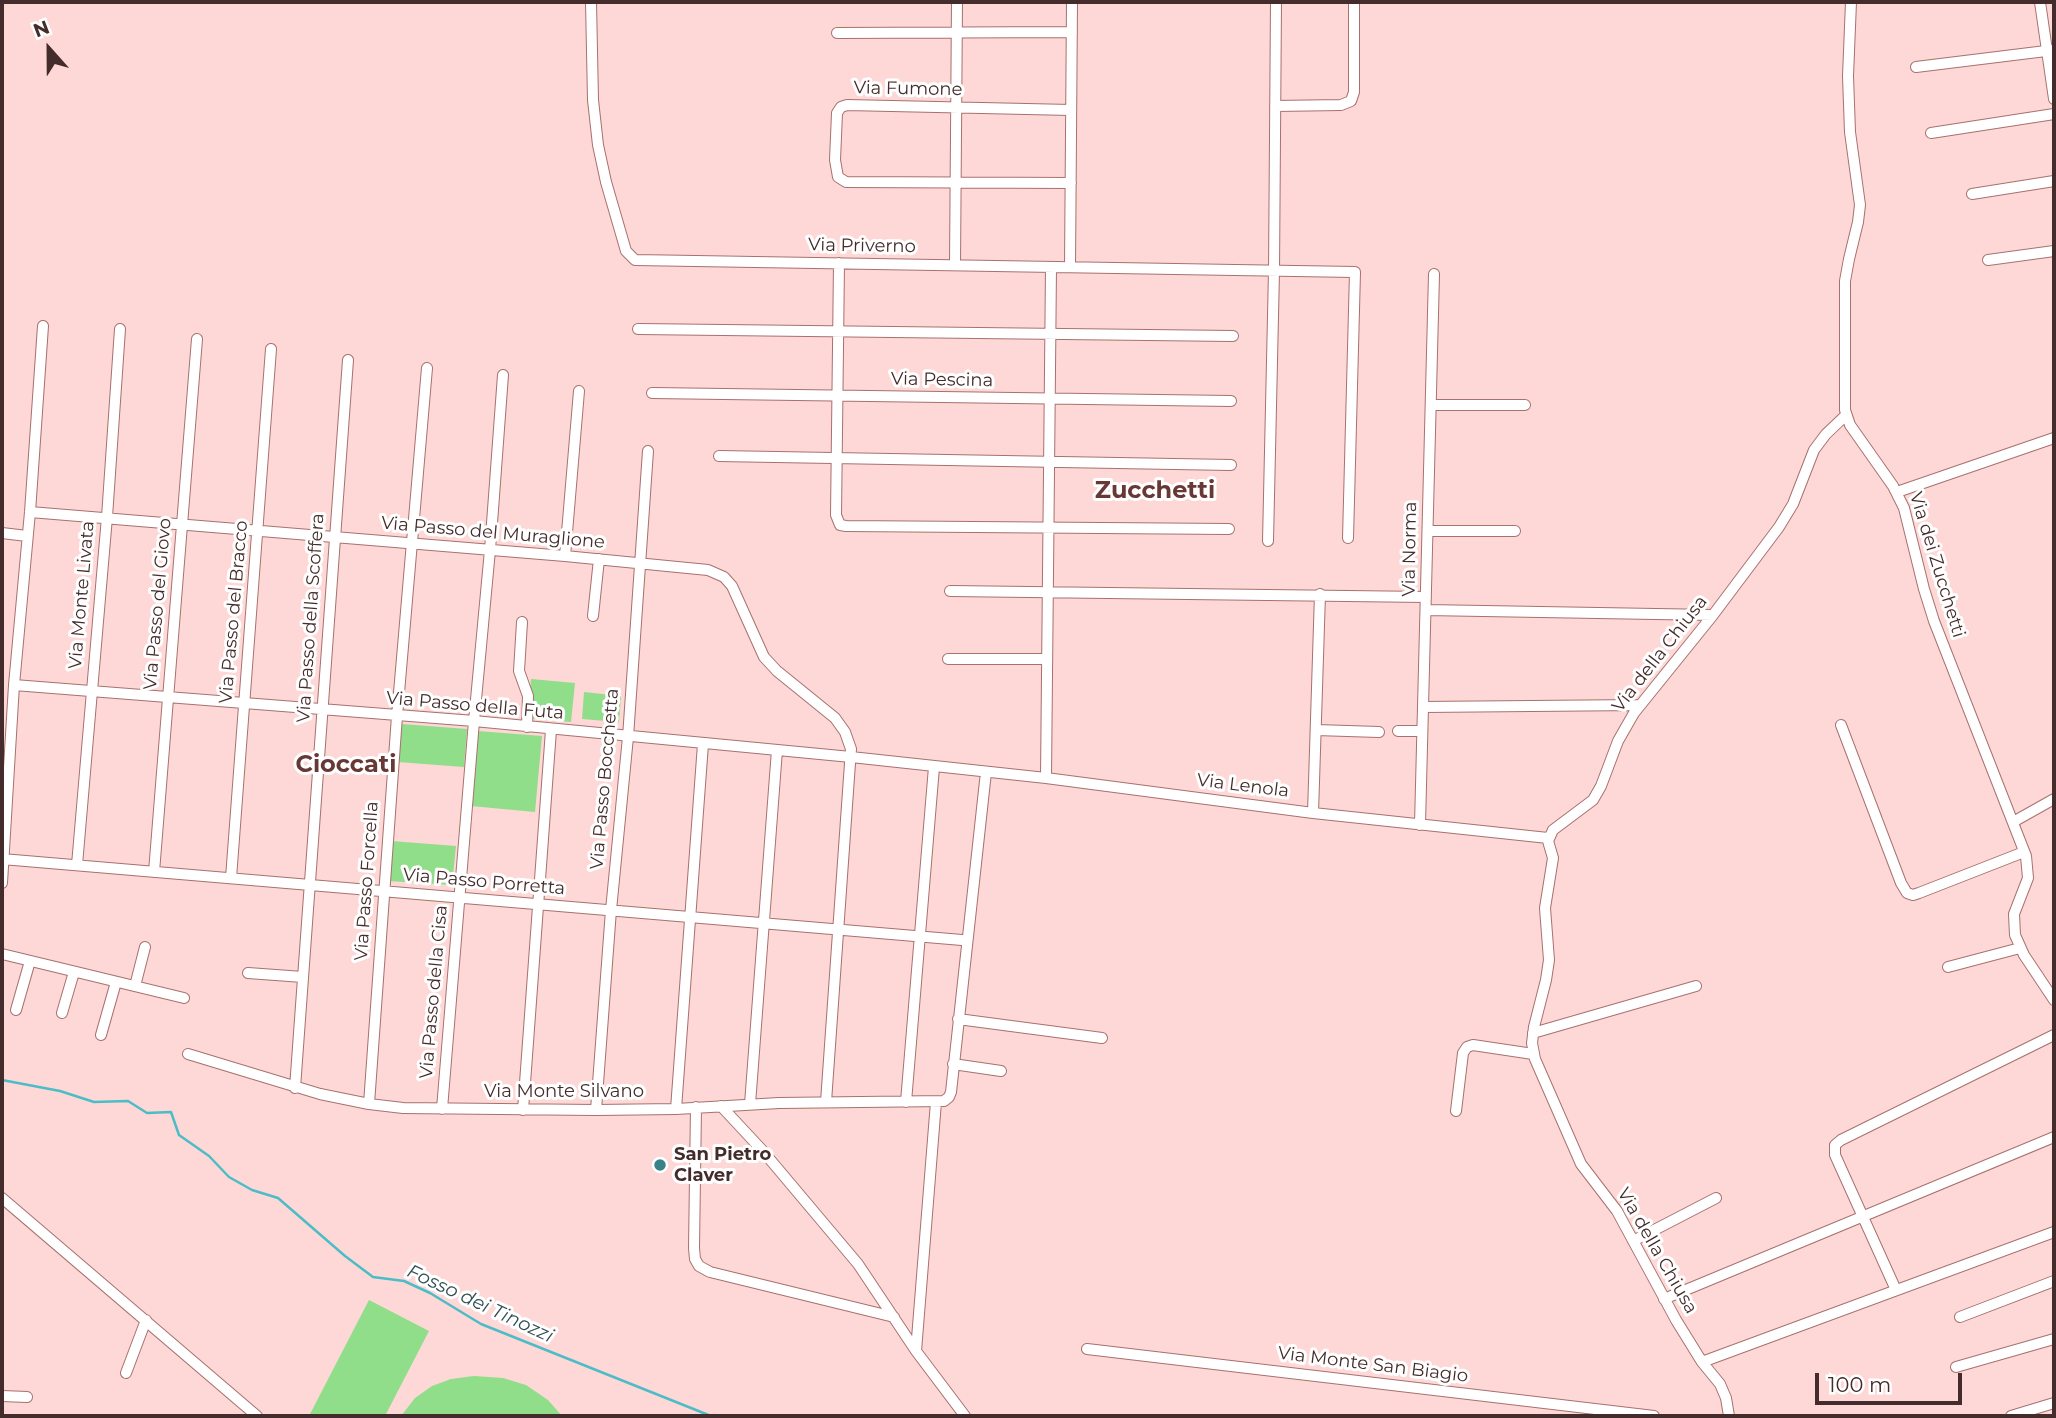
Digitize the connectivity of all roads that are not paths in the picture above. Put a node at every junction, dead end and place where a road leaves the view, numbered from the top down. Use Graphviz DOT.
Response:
graph roads {
  1 [pos="591,2"];
  2 [pos="957,2"];
  3 [pos="1072,2"];
  4 [pos="1276,2"];
  5 [pos="1354,2"];
  6 [pos="1851,2"];
  7 [pos="2040,2"];
  8 [pos="837,33"];
  9 [pos="957,33"];
  10 [pos="1072,33"];
  11 [pos="2051,50"];
  12 [pos="1916,67"];
  13 [pos="2054,99"];
  14 [pos="1275,106"];
  15 [pos="956,107"];
  16 [pos="1071,110"];
  17 [pos="2054,114"];
  18 [pos="1931,133"];
  19 [pos="2054,181"];
  20 [pos="955,182"];
  21 [pos="1071,183"];
  22 [pos="1972,194"];
  23 [pos="2054,251"];
  24 [pos="1988,260"];
  25 [pos="839,263"];
  26 [pos="955,265"];
  27 [pos="1051,267"];
  28 [pos="1070,267"];
  29 [pos="1274,271"];
  30 [pos="1434,274"];
  31 [pos="43,326"];
  32 [pos="120,329"];
  33 [pos="638,329"];
  34 [pos="838,332"];
  35 [pos="1050,334"];
  36 [pos="1233,336"];
  37 [pos="197,339"];
  38 [pos="271,349"];
  39 [pos="348,360"];
  40 [pos="427,368"];
  41 [pos="503,374"];
  42 [pos="579,391"];
  43 [pos="652,393"];
  44 [pos="837,396"];
  45 [pos="1049,398"];
  46 [pos="1231,401"];
  47 [pos="1431,405"];
  48 [pos="1525,405"];
  49 [pos="1846,415"];
  50 [pos="2054,438"];
  51 [pos="648,451"];
  52 [pos="719,456"];
  53 [pos="836,458"];
  54 [pos="1049,462"];
  55 [pos="1231,466"];
  56 [pos="1897,492"];
  57 [pos="30,512"];
  58 [pos="107,517"];
  59 [pos="182,523"];
  60 [pos="1048,527"];
  61 [pos="1229,528"];
  62 [pos="258,530"];
  63 [pos="1428,531"];
  64 [pos="1515,531"];
  65 [pos="2,533"];
  66 [pos="27,536"];
  67 [pos="334,536"];
  68 [pos="1348,538"];
  69 [pos="1268,541"];
  70 [pos="413,544"];
  71 [pos="490,550"];
  72 [pos="565,556"];
  73 [pos="599,559"];
  74 [pos="640,563"];
  75 [pos="950,591"];
  76 [pos="1048,592"];
  77 [pos="1320,594"];
  78 [pos="1426,597"];
  79 [pos="1426,610"];
  80 [pos="1713,615"];
  81 [pos="593,616"];
  82 [pos="522,622"];
  83 [pos="948,659"];
  84 [pos="1047,659"];
  85 [pos="14,685"];
  86 [pos="92,691"];
  87 [pos="167,698"];
  88 [pos="244,704"];
  89 [pos="1639,705"];
  90 [pos="1423,707"];
  91 [pos="321,710"];
  92 [pos="397,716"];
  93 [pos="474,722"];
  94 [pos="1841,724"];
  95 [pos="527,727"];
  96 [pos="551,730"];
  97 [pos="1316,730"];
  98 [pos="1398,731"];
  99 [pos="1422,731"];
  100 [pos="1379,732"];
  101 [pos="628,737"];
  102 [pos="703,744"];
  103 [pos="777,750"];
  104 [pos="851,757"];
  105 [pos="934,767"];
  106 [pos="986,772"];
  107 [pos="1046,778"];
  108 [pos="2054,799"];
  109 [pos="1313,813"];
  110 [pos="2012,822"];
  111 [pos="1420,825"];
  112 [pos="1548,838"];
  113 [pos="2024,852"];
  114 [pos="3,859"];
  115 [pos="76,865"];
  116 [pos="154,872"];
  117 [pos="231,878"];
  118 [pos="2,883"];
  119 [pos="309,885"];
  120 [pos="383,891"];
  121 [pos="459,897"];
  122 [pos="538,903"];
  123 [pos="611,910"];
  124 [pos="691,917"];
  125 [pos="764,923"];
  126 [pos="839,928"];
  127 [pos="919,936"];
  128 [pos="962,940"];
  129 [pos="145,947"];
  130 [pos="2020,948"];
  131 [pos="2,954"];
  132 [pos="30,961"];
  133 [pos="1948,967"];
  134 [pos="74,971"];
  135 [pos="248,973"];
  136 [pos="303,977"];
  137 [pos="116,982"];
  138 [pos="135,986"];
  139 [pos="1696,986"];
  140 [pos="184,998"];
  141 [pos="2054,1000"];
  142 [pos="16,1010"];
  143 [pos="62,1013"];
  144 [pos="958,1018"];
  145 [pos="1533,1033"];
  146 [pos="101,1035"];
  147 [pos="2054,1035"];
  148 [pos="1102,1038"];
  149 [pos="188,1054"];
  150 [pos="1533,1054"];
  151 [pos="953,1064"];
  152 [pos="1001,1071"];
  153 [pos="295,1088"];
  154 [pos="942,1101"];
  155 [pos="826,1102"];
  156 [pos="906,1102"];
  157 [pos="369,1104"];
  158 [pos="750,1104"];
  159 [pos="721,1106"];
  160 [pos="696,1107"];
  161 [pos="442,1109"];
  162 [pos="676,1109"];
  163 [pos="523,1110"];
  164 [pos="596,1110"];
  165 [pos="1456,1111"];
  166 [pos="2054,1137"];
  167 [pos="2,1198"];
  168 [pos="1716,1198"];
  169 [pos="1864,1217"];
  170 [pos="2054,1232"];
  171 [pos="1633,1241"];
  172 [pos="2054,1281"];
  173 [pos="1896,1290"];
  174 [pos="1664,1299"];
  175 [pos="894,1317"];
  176 [pos="1960,1317"];
  177 [pos="146,1320"];
  178 [pos="2054,1339"];
  179 [pos="1087,1349"];
  180 [pos="916,1351"];
  181 [pos="1702,1362"];
  182 [pos="1956,1367"];
  183 [pos="126,1373"];
  184 [pos="2,1396"];
  185 [pos="27,1397"];
  186 [pos="2054,1404"];
  187 [pos="257,1416"];
  188 [pos="965,1416"];
  189 [pos="1654,1416"];
  190 [pos="1729,1416"];
  191 [pos="2011,1416"];
  1 -- 25 [label="street, Via Priverno"];
  2 -- 9 [label="street"];
  3 -- 10 [label="street"];
  4 -- 14 [label="street"];
  5 -- 14 [label="street"];
  6 -- 49 [label="street, Via dei Zucchetti"];
  7 -- 11 [label="street"];
  8 -- 9 [label="street"];
  9 -- 10 [label="street"];
  9 -- 15 [label="street"];
  10 -- 16 [label="street"];
  11 -- 12 [label="street"];
  11 -- 13 [label="street"];
  14 -- 29 [label="street"];
  15 -- 16 [label="street, Via Fumone"];
  15 -- 20 [label="street"];
  15 -- 20 [label="street, Via Fumone"];
  16 -- 21 [label="street"];
  17 -- 18 [label="street"];
  19 -- 22 [label="street"];
  20 -- 21 [label="street, Via Fumone"];
  20 -- 26 [label="street"];
  21 -- 28 [label="street"];
  23 -- 24 [label="street"];
  25 -- 26 [label="street, Via Priverno"];
  25 -- 34 [label="street"];
  26 -- 27 [label="street, Via Priverno"];
  27 -- 28 [label="street, Via Priverno"];
  27 -- 35 [label="street"];
  28 -- 29 [label="street, Via Priverno"];
  29 -- 68 [label="street, Via Priverno"];
  29 -- 69 [label="street"];
  30 -- 47 [label="street, Via Norma"];
  31 -- 57 [label="street"];
  32 -- 58 [label="street, Via Monte Livata"];
  33 -- 34 [label="street"];
  34 -- 35 [label="street"];
  34 -- 44 [label="street"];
  35 -- 36 [label="street"];
  35 -- 45 [label="street"];
  37 -- 59 [label="street, Via Passo del Giovo"];
  38 -- 62 [label="street, Via Passo del Bracco"];
  39 -- 67 [label="street, Via Passo della Scoffera"];
  40 -- 70 [label="street, Via Passo Forcella"];
  41 -- 71 [label="street, Via Passo della Cisa"];
  42 -- 72 [label="street"];
  43 -- 44 [label="street, Via Pescina"];
  44 -- 45 [label="street, Via Pescina"];
  44 -- 53 [label="street"];
  45 -- 46 [label="street, Via Pescina"];
  45 -- 54 [label="street"];
  47 -- 48 [label="street"];
  47 -- 63 [label="street, Via Norma"];
  49 -- 56 [label="street, Via dei Zucchetti"];
  49 -- 80 [label="street, Via della Chiusa"];
  50 -- 56 [label="street"];
  51 -- 74 [label="street, Via Passo Bocchetta"];
  52 -- 53 [label="street"];
  53 -- 54 [label="street"];
  53 -- 60 [label="street"];
  54 -- 55 [label="street"];
  54 -- 60 [label="street"];
  56 -- 110 [label="street, Via dei Zucchetti"];
  57 -- 58 [label="street, Via Passo del Muraglione"];
  57 -- 66 [label="street"];
  58 -- 59 [label="street, Via Passo del Muraglione"];
  58 -- 86 [label="street, Via Monte Livata"];
  59 -- 62 [label="street, Via Passo del Muraglione"];
  59 -- 87 [label="street, Via Passo del Giovo"];
  60 -- 61 [label="street"];
  60 -- 76 [label="street"];
  62 -- 67 [label="street, Via Passo del Muraglione"];
  62 -- 88 [label="street, Via Passo del Bracco"];
  63 -- 64 [label="street"];
  63 -- 78 [label="street, Via Norma"];
  65 -- 66 [label="street"];
  66 -- 85 [label="street"];
  67 -- 70 [label="street, Via Passo del Muraglione"];
  67 -- 91 [label="street, Via Passo della Scoffera"];
  70 -- 71 [label="street, Via Passo del Muraglione"];
  70 -- 92 [label="street, Via Passo Forcella"];
  71 -- 72 [label="street, Via Passo del Muraglione"];
  71 -- 93 [label="street, Via Passo della Cisa"];
  72 -- 73 [label="street, Via Passo del Muraglione"];
  73 -- 74 [label="street, Via Passo del Muraglione"];
  73 -- 81 [label="street"];
  74 -- 101 [label="street, Via Passo Bocchetta"];
  74 -- 104 [label="street, Via Passo del Muraglione"];
  75 -- 76 [label="street"];
  76 -- 77 [label="street"];
  76 -- 84 [label="street"];
  77 -- 78 [label="street"];
  77 -- 97 [label="street"];
  78 -- 79 [label="street, Via Norma"];
  79 -- 80 [label="street"];
  79 -- 90 [label="street, Via Norma"];
  80 -- 89 [label="street, Via della Chiusa"];
  82 -- 95 [label="street"];
  83 -- 84 [label="street"];
  84 -- 107 [label="street"];
  85 -- 86 [label="street, Via Passo della Futa"];
  85 -- 114 [label="street"];
  86 -- 87 [label="street, Via Passo della Futa"];
  86 -- 115 [label="street, Via Monte Livata"];
  87 -- 88 [label="street, Via Passo della Futa"];
  87 -- 116 [label="street, Via Passo del Giovo"];
  88 -- 91 [label="street, Via Passo della Futa"];
  88 -- 117 [label="street, Via Passo del Bracco"];
  89 -- 90 [label="street"];
  89 -- 112 [label="street, Via della Chiusa"];
  90 -- 99 [label="street, Via Norma"];
  91 -- 92 [label="street, Via Passo della Futa"];
  91 -- 119 [label="street, Via Passo della Scoffera"];
  92 -- 93 [label="street, Via Passo della Futa"];
  92 -- 120 [label="street, Via Passo Forcella"];
  93 -- 95 [label="street, Via Passo della Futa"];
  93 -- 121 [label="street, Via Passo della Cisa"];
  94 -- 113 [label="street"];
  95 -- 96 [label="street, Via Passo della Futa"];
  96 -- 101 [label="street, Via Passo della Futa"];
  96 -- 122 [label="street"];
  97 -- 100 [label="street"];
  97 -- 109 [label="street"];
  98 -- 99 [label="street"];
  99 -- 111 [label="street, Via Norma"];
  101 -- 102 [label="street, Via Passo della Futa"];
  101 -- 123 [label="street, Via Passo Bocchetta"];
  102 -- 103 [label="street, Via Passo della Futa"];
  102 -- 124 [label="street"];
  103 -- 104 [label="street, Via Passo della Futa"];
  103 -- 125 [label="street"];
  104 -- 105 [label="street, Via Passo della Futa"];
  104 -- 126 [label="street"];
  105 -- 106 [label="street, Via Lenola"];
  105 -- 127 [label="street"];
  106 -- 107 [label="street, Via Lenola"];
  106 -- 144 [label="street"];
  107 -- 109 [label="street, Via Lenola"];
  108 -- 110 [label="street"];
  109 -- 111 [label="street, Via Lenola"];
  110 -- 113 [label="street, Via dei Zucchetti"];
  111 -- 112 [label="street, Via Lenola"];
  112 -- 145 [label="street, Via della Chiusa"];
  113 -- 130 [label="street, Via dei Zucchetti"];
  114 -- 115 [label="street, Via Passo Porretta"];
  114 -- 118 [label="street"];
  115 -- 116 [label="street, Via Passo Porretta"];
  116 -- 117 [label="street, Via Passo Porretta"];
  117 -- 119 [label="street, Via Passo Porretta"];
  119 -- 120 [label="street, Via Passo Porretta"];
  119 -- 136 [label="street, Via Passo della Scoffera"];
  120 -- 121 [label="street, Via Passo Porretta"];
  120 -- 157 [label="street, Via Passo Forcella"];
  121 -- 122 [label="street, Via Passo Porretta"];
  121 -- 161 [label="street, Via Passo della Cisa"];
  122 -- 123 [label="street, Via Passo Porretta"];
  122 -- 163 [label="street"];
  123 -- 124 [label="street, Via Passo Porretta"];
  123 -- 164 [label="street, Via Passo Bocchetta"];
  124 -- 125 [label="street, Via Passo Porretta"];
  124 -- 162 [label="street"];
  125 -- 126 [label="street, Via Passo Porretta"];
  125 -- 158 [label="street"];
  126 -- 127 [label="street, Via Passo Porretta"];
  126 -- 155 [label="street"];
  127 -- 128 [label="street, Via Passo Porretta"];
  127 -- 156 [label="street"];
  129 -- 138 [label="street"];
  130 -- 133 [label="street"];
  130 -- 141 [label="street, Via dei Zucchetti"];
  131 -- 132 [label="street"];
  132 -- 134 [label="street"];
  132 -- 142 [label="street"];
  134 -- 137 [label="street"];
  134 -- 143 [label="street"];
  135 -- 136 [label="street"];
  136 -- 153 [label="street, Via Passo della Scoffera"];
  137 -- 138 [label="street"];
  137 -- 146 [label="street"];
  138 -- 140 [label="street"];
  139 -- 145 [label="street"];
  144 -- 148 [label="street"];
  144 -- 151 [label="street"];
  145 -- 150 [label="street, Via della Chiusa"];
  147 -- 169 [label="street"];
  149 -- 153 [label="street, Via Monte Silvano"];
  150 -- 165 [label="street"];
  150 -- 171 [label="street, Via della Chiusa"];
  151 -- 152 [label="street"];
  151 -- 154 [label="street"];
  153 -- 157 [label="street, Via Monte Silvano"];
  154 -- 156 [label="street, Via Monte Silvano"];
  154 -- 180 [label="street"];
  155 -- 156 [label="street, Via Monte Silvano"];
  155 -- 158 [label="street, Via Monte Silvano"];
  157 -- 161 [label="street, Via Monte Silvano"];
  158 -- 159 [label="street, Via Monte Silvano"];
  159 -- 160 [label="street, Via Monte Silvano"];
  159 -- 175 [label="street"];
  160 -- 162 [label="street, Via Monte Silvano"];
  160 -- 175 [label="street"];
  161 -- 163 [label="street, Via Monte Silvano"];
  162 -- 164 [label="street, Via Monte Silvano"];
  163 -- 164 [label="street, Via Monte Silvano"];
  166 -- 169 [label="street"];
  167 -- 177 [label="street"];
  168 -- 171 [label="street"];
  169 -- 173 [label="street"];
  169 -- 174 [label="street"];
  170 -- 173 [label="street"];
  171 -- 174 [label="street, Via della Chiusa"];
  172 -- 176 [label="street"];
  173 -- 181 [label="street"];
  174 -- 181 [label="street, Via della Chiusa"];
  175 -- 180 [label="street"];
  177 -- 183 [label="street"];
  177 -- 187 [label="street"];
  178 -- 182 [label="street"];
  179 -- 189 [label="street, Via Monte San Biagio"];
  180 -- 188 [label="street"];
  181 -- 190 [label="street, Via della Chiusa"];
  184 -- 185 [label="street"];
  186 -- 191 [label="street"];
}
